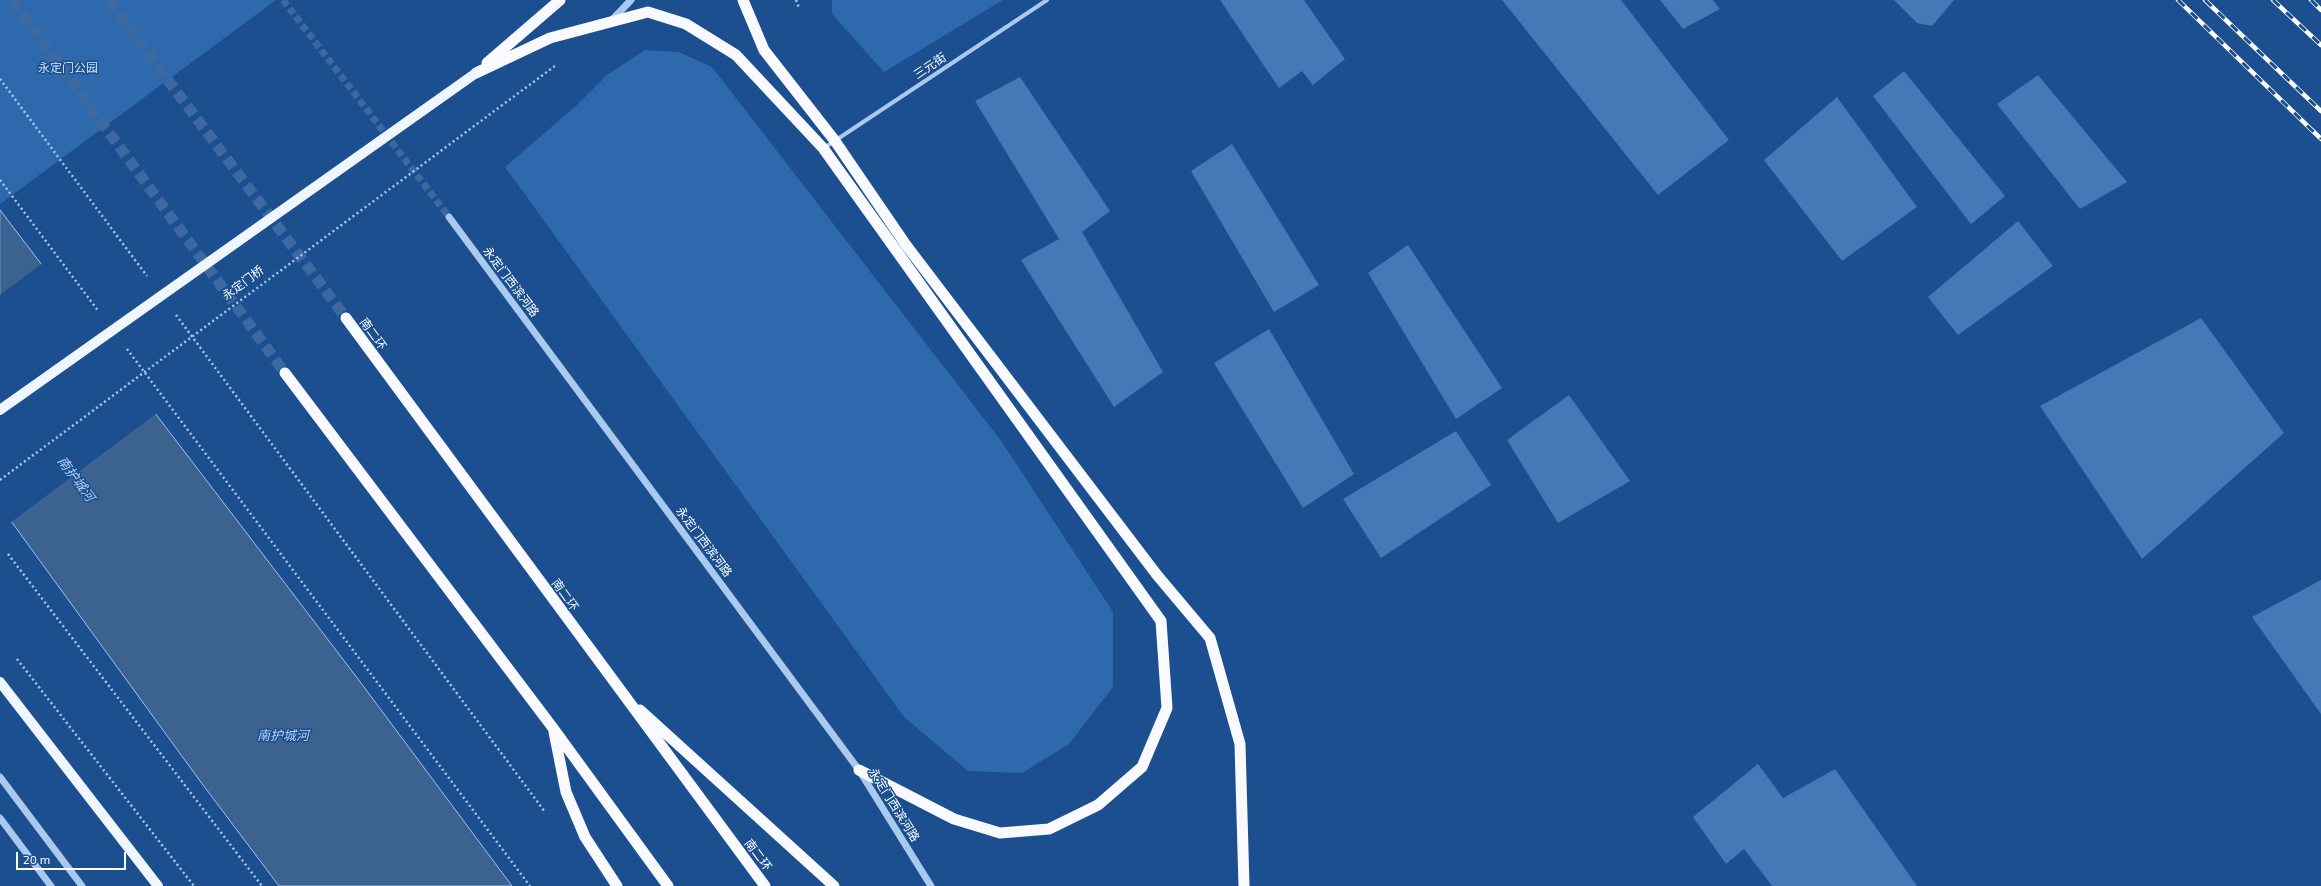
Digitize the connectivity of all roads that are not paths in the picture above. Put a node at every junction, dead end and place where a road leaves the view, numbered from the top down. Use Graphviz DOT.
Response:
graph roads {
  1 [pos="560,0"];
  2 [pos="631,0"];
  3 [pos="743,0"];
  4 [pos="1047,0"];
  5 [pos="609,23"];
  6 [pos="476,73"];
  7 [pos="835,141"];
  8 [pos="823,148"];
  9 [pos="449,218"];
  10 [pos="346,318"];
  11 [pos="285,373"];
  12 [pos="0,410"];
  13 [pos="0,682"];
  14 [pos="621,693"];
  15 [pos="553,728"];
  16 [pos="859,770"];
  17 [pos="0,777"];
  18 [pos="0,818"];
  19 [pos="51,886"];
  20 [pos="82,886"];
  21 [pos="158,886"];
  22 [pos="617,886"];
  23 [pos="668,886"];
  24 [pos="765,886"];
  25 [pos="834,886"];
  26 [pos="931,886"];
  27 [pos="1244,886"];
  1 -- 6 [label="highway"];
  2 -- 5 [label="street"];
  3 -- 7 [label="highway"];
  4 -- 7 [label="street, 三元街"];
  5 -- 6 [label="highway"];
  5 -- 8 [label="highway"];
  6 -- 12 [label="main road, bridge"];
  7 -- 8 [label="street, 三元街"];
  7 -- 27 [label="highway"];
  8 -- 16 [label="highway"];
  9 -- 16 [label="street, 永定门西滨河路"];
  10 -- 14 [label="highway, 南二环"];
  11 -- 15 [label="highway"];
  13 -- 21 [label="main road"];
  14 -- 24 [label="highway, 南二环"];
  14 -- 25 [label="highway"];
  15 -- 22 [label="highway"];
  15 -- 23 [label="highway"];
  16 -- 26 [label="street, 永定门西滨河路"];
  17 -- 20 [label="street"];
  18 -- 19 [label="street"];
}
